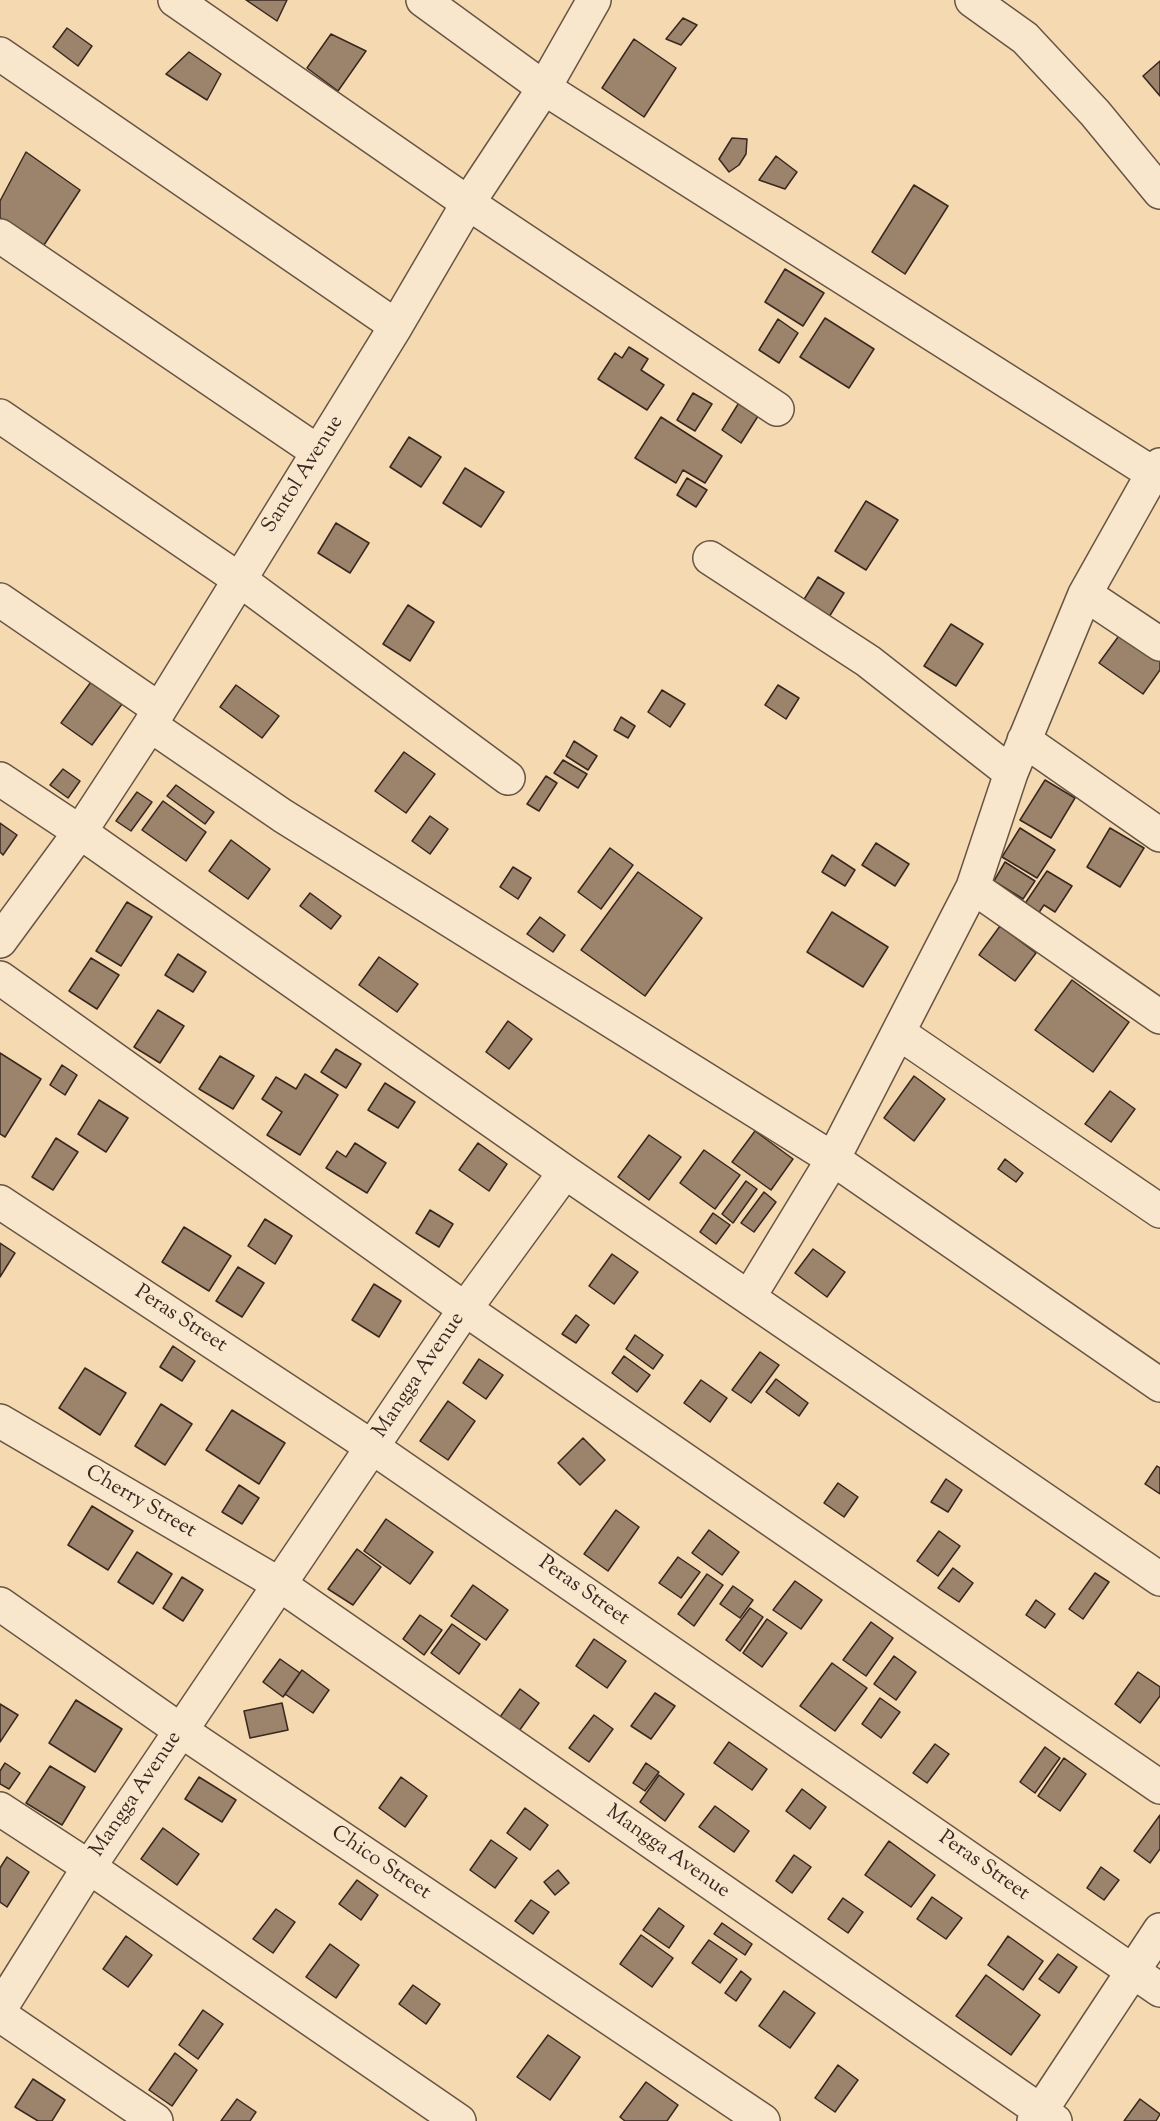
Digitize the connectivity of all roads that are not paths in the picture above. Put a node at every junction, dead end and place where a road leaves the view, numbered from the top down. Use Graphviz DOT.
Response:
graph roads {
  1 [pos="175,0"];
  2 [pos="423,0"];
  3 [pos="594,0"];
  4 [pos="972,0"];
  5 [pos="0,54"];
  6 [pos="544,88"];
  7 [pos="1160,192"];
  8 [pos="468,203"];
  9 [pos="0,236"];
  10 [pos="396,326"];
  11 [pos="777,409"];
  12 [pos="0,416"];
  13 [pos="318,452"];
  14 [pos="1158,472"];
  15 [pos="710,558"];
  16 [pos="240,580"];
  17 [pos="1085,594"];
  18 [pos="0,600"];
  19 [pos="1160,644"];
  20 [pos="155,717"];
  21 [pos="1024,740"];
  22 [pos="1011,773"];
  23 [pos="507,778"];
  24 [pos="0,779"];
  25 [pos="80,832"];
  26 [pos="1160,835"];
  27 [pos="973,887"];
  28 [pos="0,941"];
  29 [pos="0,978"];
  30 [pos="1160,1017"];
  31 [pos="899,1033"];
  32 [pos="833,1159"];
  33 [pos="565,1172"];
  34 [pos="0,1202"];
  35 [pos="1160,1211"];
  36 [pos="749,1298"];
  37 [pos="465,1309"];
  38 [pos="1160,1385"];
  39 [pos="0,1421"];
  40 [pos="372,1447"];
  41 [pos="1160,1579"];
  42 [pos="279,1584"];
  43 [pos="0,1604"];
  44 [pos="180,1730"];
  45 [pos="1160,1787"];
  46 [pos="0,1809"];
  47 [pos="89,1867"];
  48 [pos="1160,1930"];
  49 [pos="1134,1971"];
  50 [pos="1160,1990"];
  51 [pos="0,2009"];
  52 [pos="0,2015"];
  53 [pos="1043,2118"];
  54 [pos="156,2121"];
  55 [pos="459,2121"];
  56 [pos="763,2121"];
  1 -- 8 [label="street"];
  2 -- 6 [label="street"];
  3 -- 6 [label="street, Santol Avenue"];
  4 -- 7 [label="street"];
  5 -- 10 [label="street"];
  6 -- 8 [label="street, Santol Avenue"];
  6 -- 14 [label="street"];
  8 -- 10 [label="street, Santol Avenue"];
  8 -- 11 [label="street"];
  9 -- 13 [label="street"];
  10 -- 13 [label="street, Santol Avenue"];
  12 -- 16 [label="street"];
  13 -- 16 [label="street, Santol Avenue"];
  14 -- 17 [label="street"];
  15 -- 22 [label="street"];
  16 -- 20 [label="street, Santol Avenue"];
  16 -- 23 [label="street"];
  17 -- 19 [label="street"];
  17 -- 21 [label="street"];
  18 -- 20 [label="street"];
  20 -- 25 [label="street, Santol Avenue"];
  20 -- 32 [label="street"];
  21 -- 22 [label="street"];
  21 -- 26 [label="street"];
  22 -- 27 [label="street"];
  24 -- 25 [label="street"];
  25 -- 28 [label="street, Santol Avenue"];
  25 -- 33 [label="street"];
  27 -- 30 [label="street"];
  27 -- 31 [label="street"];
  29 -- 37 [label="street"];
  31 -- 32 [label="street"];
  31 -- 35 [label="street"];
  32 -- 36 [label="street"];
  32 -- 38 [label="street"];
  33 -- 36 [label="street"];
  33 -- 37 [label="street, Mangga Avenue"];
  34 -- 40 [label="street, Peras Street"];
  36 -- 41 [label="street"];
  37 -- 40 [label="street, Mangga Avenue"];
  37 -- 45 [label="street"];
  39 -- 42 [label="street, Cherry Street"];
  40 -- 42 [label="street, Mangga Avenue"];
  40 -- 49 [label="street, Peras Street"];
  42 -- 44 [label="street, Mangga Avenue"];
  42 -- 53 [label="street, Mangga Avenue"];
  43 -- 44 [label="street, Chico Street"];
  44 -- 47 [label="street, Mangga Avenue"];
  44 -- 56 [label="street, Chico Street"];
  46 -- 47 [label="street"];
  47 -- 51 [label="street, Mangga Avenue"];
  47 -- 55 [label="street"];
  48 -- 49 [label="street"];
  49 -- 50 [label="street, Peras Street"];
  49 -- 53 [label="street"];
  52 -- 54 [label="street"];
}
